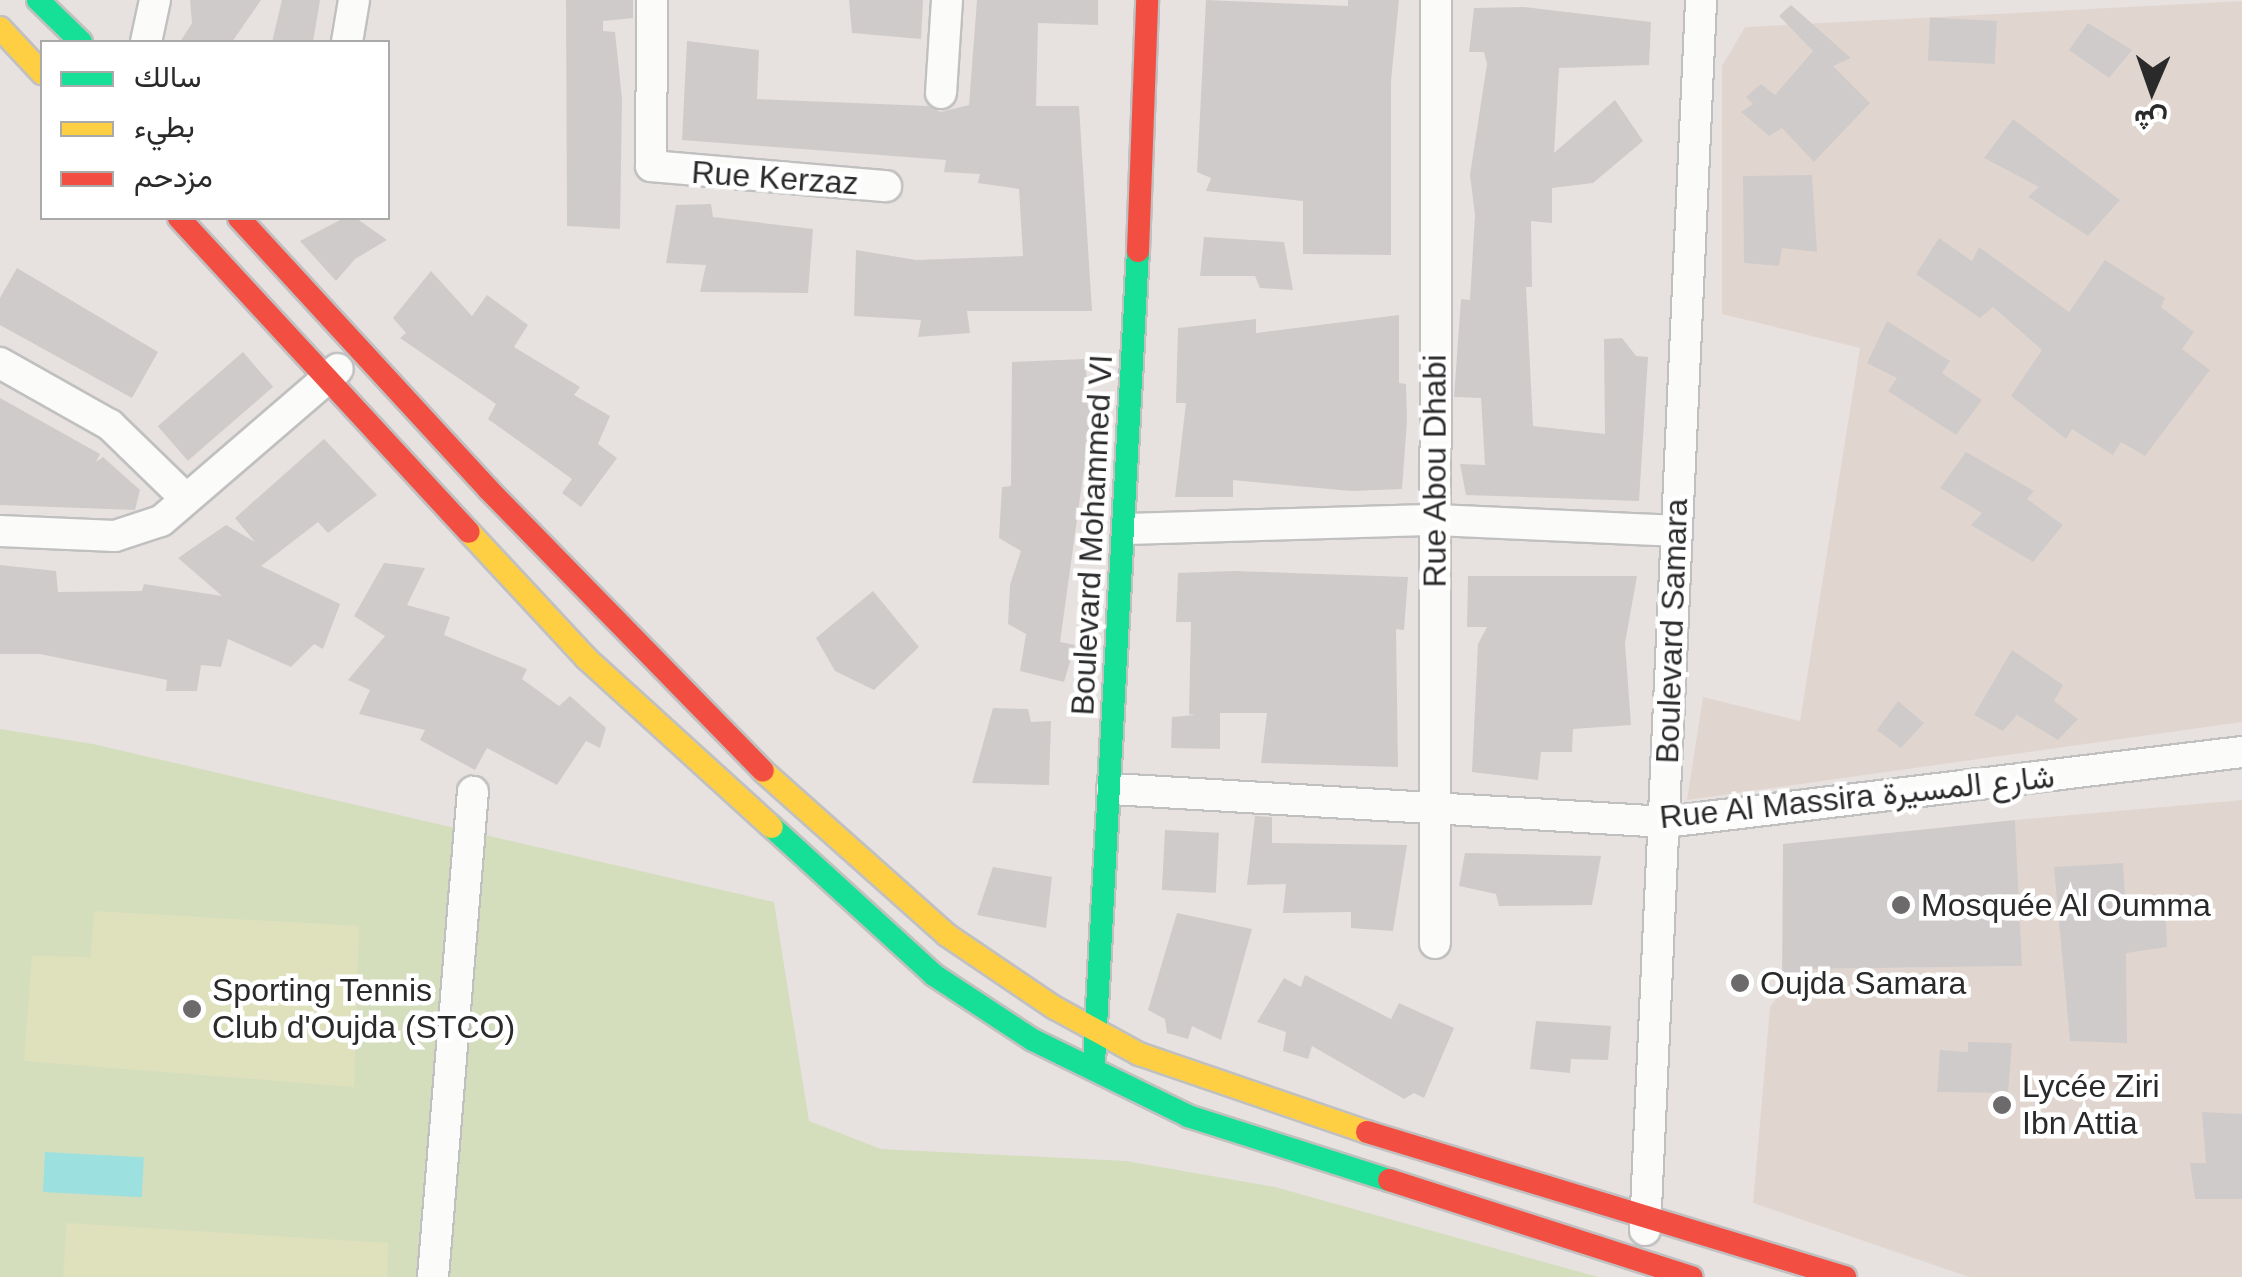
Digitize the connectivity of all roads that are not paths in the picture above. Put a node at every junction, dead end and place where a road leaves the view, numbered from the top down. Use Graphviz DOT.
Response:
graph roads {
  1 [pos="38,0"];
  2 [pos="155,0"];
  3 [pos="354,0"];
  4 [pos="652,0"];
  5 [pos="947,0"];
  6 [pos="1147,0"];
  7 [pos="1436,0"];
  8 [pos="1701,0"];
  9 [pos="0,28"];
  10 [pos="78,40"];
  11 [pos="146,40"];
  12 [pos="347,40"];
  13 [pos="40,71"];
  14 [pos="941,94"];
  15 [pos="886,186"];
  16 [pos="181,220"];
  17 [pos="259,224"];
  18 [pos="357,349"];
  19 [pos="0,363"];
  20 [pos="330,377"];
  21 [pos="186,500"];
  22 [pos="1436,520"];
  23 [pos="1127,529"];
  24 [pos="0,531"];
  25 [pos="1675,531"];
  26 [pos="620,624"];
  27 [pos="586,658"];
  28 [pos="2242,752"];
  29 [pos="756,765"];
  30 [pos="730,789"];
  31 [pos="1112,789"];
  32 [pos="472,792"];
  33 [pos="1433,806"];
  34 [pos="1666,822"];
  35 [pos="1436,943"];
  36 [pos="1098,1036"];
  37 [pos="1092,1073"];
  38 [pos="1648,1214"];
  39 [pos="1640,1260"];
  40 [pos="1757,1262"];
  41 [pos="433,1277"];
  42 [pos="1692,1277"];
  43 [pos="1845,1277"];
  1 -- 10 [label="main road"];
  2 -- 11 [label="street"];
  3 -- 12 [label="street"];
  4 -- 15 [label="street, Rue Kerzaz"];
  5 -- 14 [label="street"];
  6 -- 23 [label="main road, Boulevard Mohammed VI"];
  7 -- 22 [label="street, Rue Abou Dhabi"];
  8 -- 25 [label="street, Boulevard Samara"];
  9 -- 13 [label="main road"];
  16 -- 20 [label="main road"];
  17 -- 18 [label="main road"];
  18 -- 20 [label="street"];
  18 -- 26 [label="main road"];
  19 -- 21 [label="street"];
  20 -- 21 [label="street"];
  20 -- 27 [label="main road"];
  21 -- 24 [label="street"];
  22 -- 23 [label="street"];
  22 -- 25 [label="street"];
  22 -- 33 [label="street, Rue Abou Dhabi"];
  23 -- 31 [label="main road, Boulevard Mohammed VI"];
  25 -- 34 [label="street, Boulevard Samara"];
  26 -- 27 [label="main road"];
  26 -- 29 [label="main road"];
  27 -- 30 [label="main road"];
  28 -- 34 [label="street, Rue Al Massira شارع المسيرة"];
  29 -- 30 [label="main road"];
  29 -- 36 [label="main road"];
  30 -- 37 [label="main road"];
  31 -- 33 [label="street, Rue Al Massira شارع المسيرة"];
  31 -- 36 [label="main road, Boulevard Mohammed VI"];
  32 -- 41 [label="street"];
  33 -- 34 [label="street, Rue Al Massira شارع المسيرة"];
  33 -- 35 [label="street, Rue Abou Dhabi"];
  34 -- 38 [label="street, Boulevard Samara"];
  36 -- 37 [label="main road, Boulevard Mohammed VI"];
  36 -- 38 [label="main road"];
  37 -- 39 [label="main road"];
  38 -- 39 [label="street, Boulevard Samara"];
  38 -- 40 [label="main road"];
  39 -- 42 [label="main road"];
  40 -- 43 [label="main road"];
}
